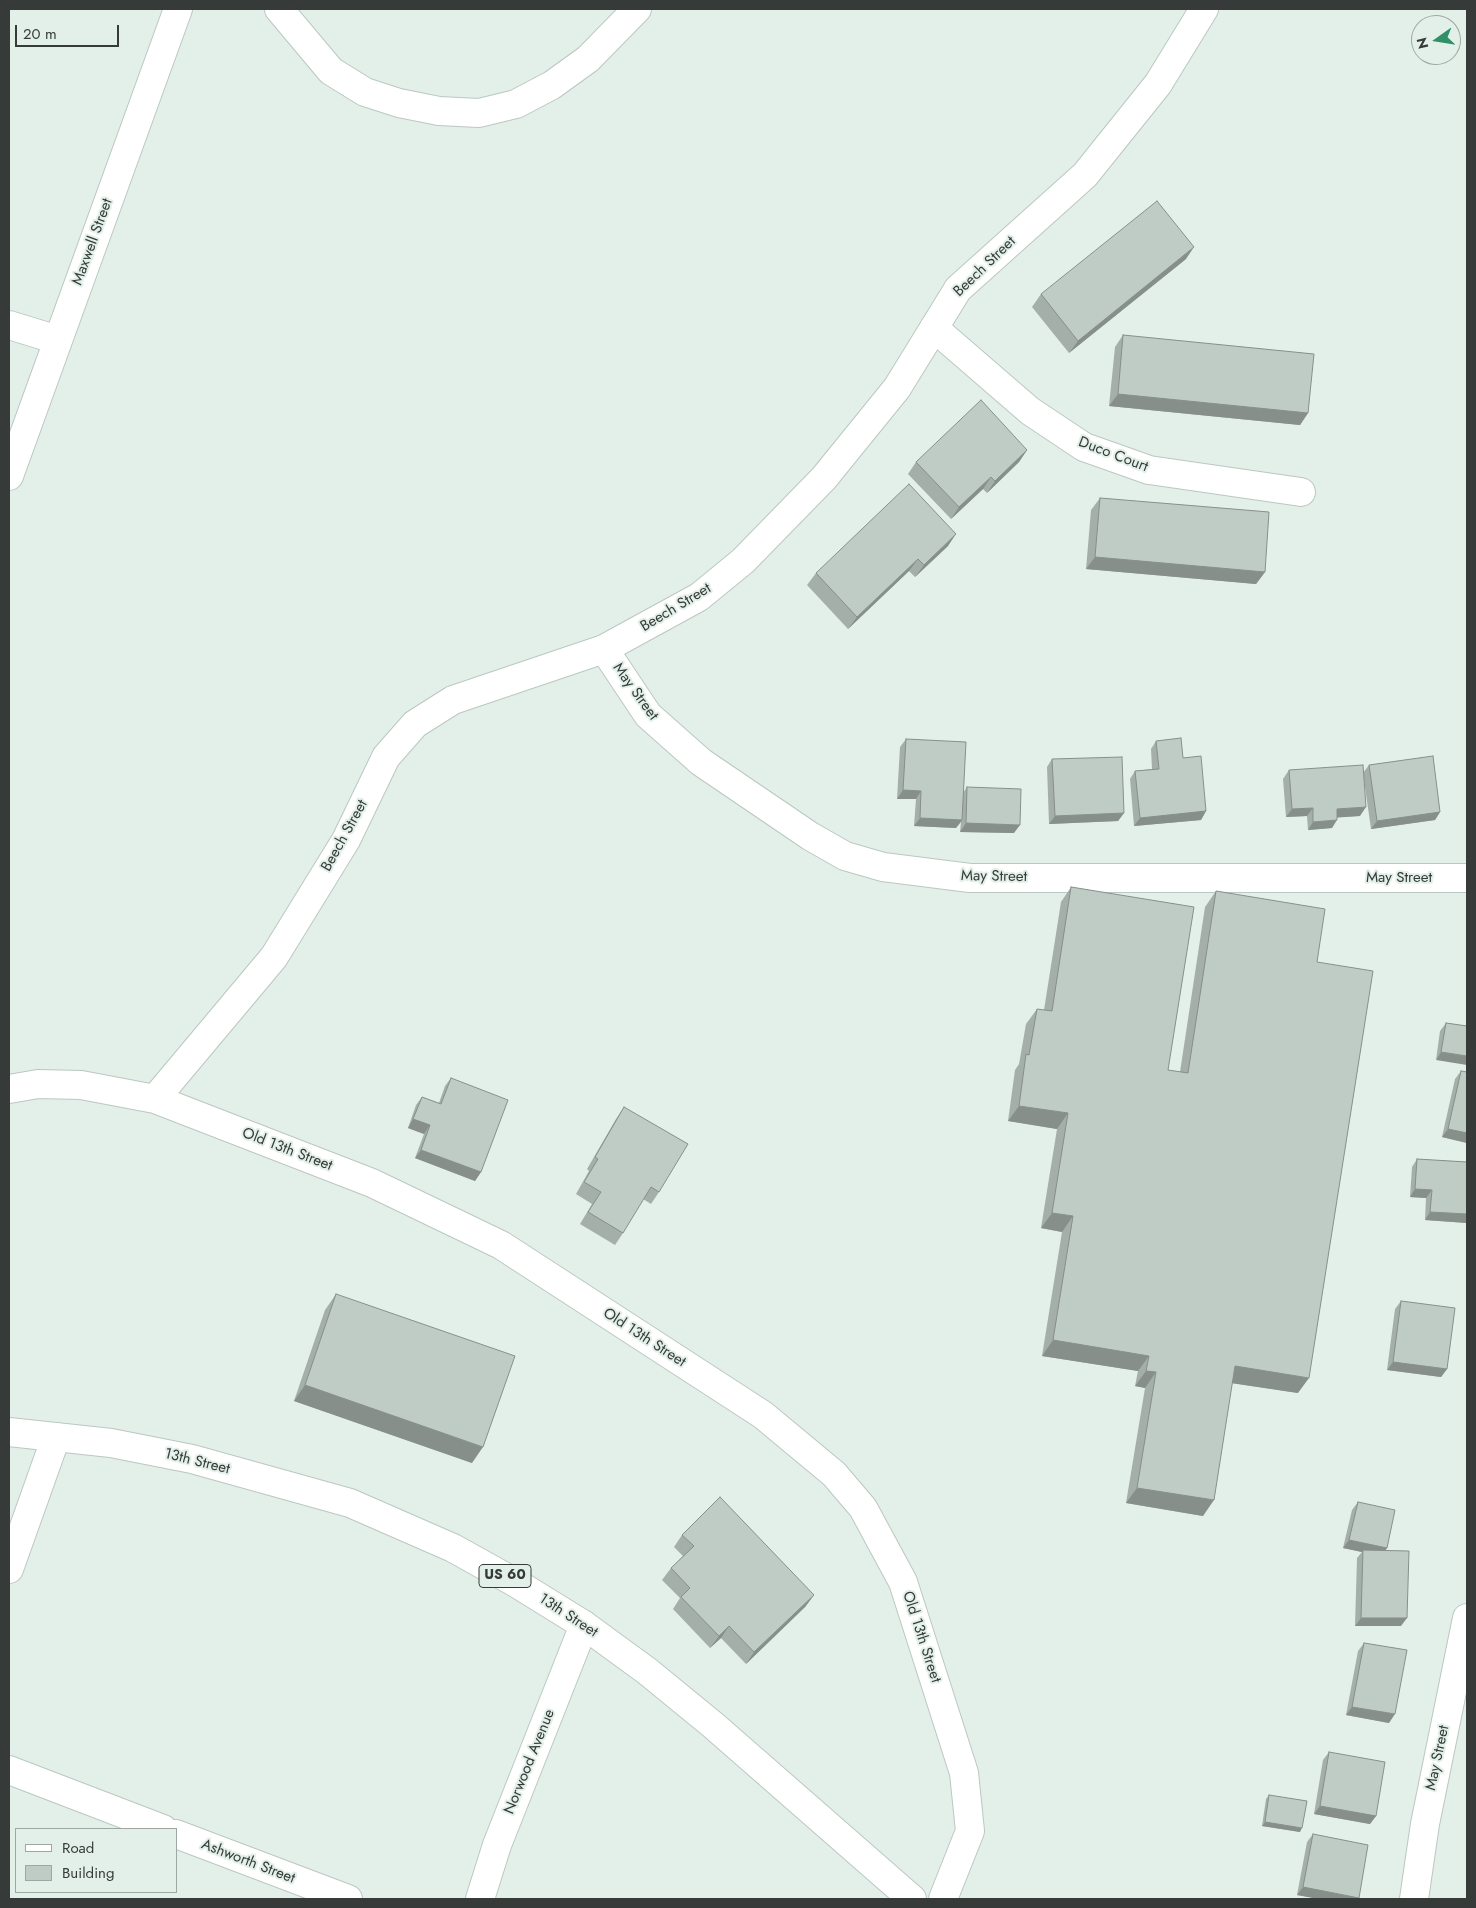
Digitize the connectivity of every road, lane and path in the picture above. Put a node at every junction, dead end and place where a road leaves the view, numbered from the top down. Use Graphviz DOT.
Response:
graph roads {
  1 [pos="178,9"];
  2 [pos="279,9"];
  3 [pos="637,9"];
  4 [pos="1204,9"];
  5 [pos="9,325"];
  6 [pos="934,328"];
  7 [pos="58,340"];
  8 [pos="9,476"];
  9 [pos="1300,492"];
  10 [pos="604,649"];
  11 [pos="1467,878"];
  12 [pos="9,1089"];
  13 [pos="155,1099"];
  14 [pos="9,1432"];
  15 [pos="56,1437"];
  16 [pos="9,1568"];
  17 [pos="1467,1618"];
  18 [pos="584,1625"];
  19 [pos="9,1770"];
  20 [pos="160,1828"];
  21 [pos="178,1835"];
  22 [pos="348,1899"];
  23 [pos="480,1899"];
  24 [pos="912,1899"];
  25 [pos="943,1899"];
  26 [pos="1414,1899"];
  1 -- 7 [label="street, Maxwell Street"];
  2 -- 3 [label="street"];
  4 -- 6 [label="street, Beech Street"];
  5 -- 7 [label="street"];
  6 -- 9 [label="street, Duco Court"];
  6 -- 10 [label="street, Beech Street"];
  7 -- 8 [label="street, Maxwell Street"];
  10 -- 11 [label="street, May Street"];
  10 -- 13 [label="street, Beech Street"];
  12 -- 13 [label="street, Old 13th Street"];
  13 -- 25 [label="street, Old 13th Street"];
  14 -- 15 [label="street, 13th Street / US 60"];
  15 -- 16 [label="street"];
  15 -- 18 [label="street, 13th Street / US 60"];
  17 -- 26 [label="street, May Street"];
  18 -- 23 [label="street, Norwood Avenue"];
  18 -- 24 [label="street, 13th Street / US 60"];
  19 -- 20 [label="street"];
  21 -- 22 [label="street, Ashworth Street"];
}
